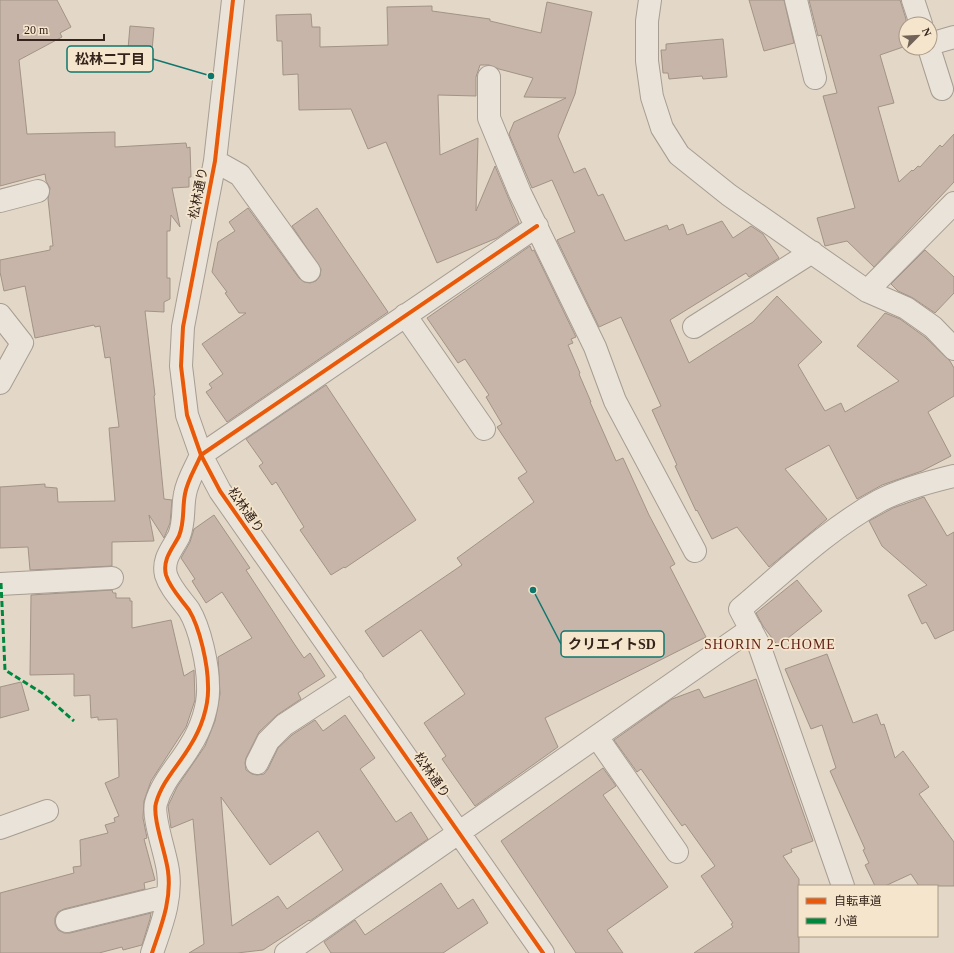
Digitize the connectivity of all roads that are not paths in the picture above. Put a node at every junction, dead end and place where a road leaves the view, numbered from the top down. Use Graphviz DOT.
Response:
graph roads {
  1 [pos="233,0"];
  2 [pos="650,0"];
  3 [pos="796,0"];
  4 [pos="913,0"];
  5 [pos="918,16"];
  6 [pos="954,37"];
  7 [pos="938,42"];
  8 [pos="932,56"];
  9 [pos="490,77"];
  10 [pos="815,78"];
  11 [pos="942,89"];
  12 [pos="215,161"];
  13 [pos="38,190"];
  14 [pos="0,201"];
  15 [pos="954,203"];
  16 [pos="537,226"];
  17 [pos="812,252"];
  18 [pos="309,272"];
  19 [pos="867,291"];
  20 [pos="0,314"];
  21 [pos="405,315"];
  22 [pos="694,327"];
  23 [pos="954,349"];
  24 [pos="0,383"];
  25 [pos="484,429"];
  26 [pos="201,455"];
  27 [pos="954,476"];
  28 [pos="695,550"];
  29 [pos="112,578"];
  30 [pos="0,584"];
  31 [pos="751,629"];
  32 [pos="353,680"];
  33 [pos="597,737"];
  34 [pos="257,763"];
  35 [pos="47,811"];
  36 [pos="0,828"];
  37 [pos="460,833"];
  38 [pos="676,852"];
  39 [pos="843,885"];
  40 [pos="168,896"];
  41 [pos="67,921"];
  42 [pos="152,953"];
  43 [pos="286,953"];
  44 [pos="543,953"];
  1 -- 12 [label="street, 松林通り"];
  2 -- 17 [label="street"];
  3 -- 10 [label="street"];
  4 -- 5 [label="street"];
  6 -- 7 [label="street"];
  8 -- 11 [label="street"];
  9 -- 16 [label="street"];
  12 -- 18 [label="street"];
  12 -- 26 [label="street, 松林通り"];
  13 -- 14 [label="street"];
  15 -- 19 [label="street"];
  16 -- 21 [label="street"];
  16 -- 28 [label="street"];
  17 -- 19 [label="street"];
  17 -- 22 [label="street"];
  19 -- 23 [label="street"];
  20 -- 24 [label="street"];
  21 -- 25 [label="street"];
  21 -- 26 [label="street"];
  26 -- 32 [label="street, 松林通り"];
  26 -- 40 [label="street"];
  27 -- 31 [label="street"];
  29 -- 30 [label="street"];
  31 -- 33 [label="street"];
  31 -- 39 [label="street"];
  32 -- 34 [label="street"];
  32 -- 37 [label="street, 松林通り"];
  33 -- 37 [label="street"];
  33 -- 38 [label="street"];
  35 -- 36 [label="street"];
  37 -- 43 [label="street"];
  37 -- 44 [label="street, 松林通り"];
  40 -- 41 [label="street"];
  40 -- 42 [label="street"];
}
